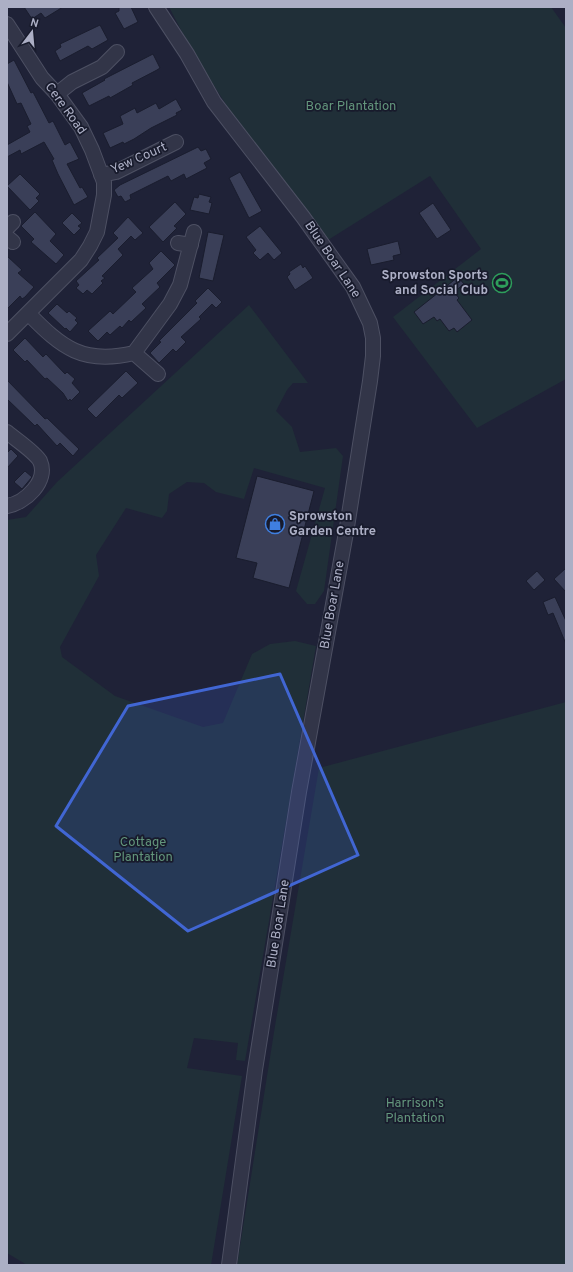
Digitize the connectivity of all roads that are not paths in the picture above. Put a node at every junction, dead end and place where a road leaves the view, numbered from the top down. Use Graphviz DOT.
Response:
graph roads {
  1 [pos="156,7"];
  2 [pos="7,24"];
  3 [pos="117,52"];
  4 [pos="57,94"];
  5 [pos="176,142"];
  6 [pos="101,175"];
  7 [pos="188,240"];
  8 [pos="28,313"];
  9 [pos="7,334"];
  10 [pos="134,353"];
  11 [pos="158,374"];
  12 [pos="7,432"];
  13 [pos="7,506"];
  14 [pos="229,1265"];
  1 -- 14 [label="street, Blue Boar Lane"];
  2 -- 4 [label="street, Cere Road"];
  3 -- 4 [label="street"];
  4 -- 6 [label="street, Cere Road"];
  5 -- 6 [label="street, Yew Court"];
  6 -- 8 [label="street, Cere Road"];
  7 -- 10 [label="street"];
  8 -- 9 [label="street, Cere Road"];
  8 -- 10 [label="street"];
  10 -- 11 [label="street"];
  12 -- 13 [label="street"];
}
